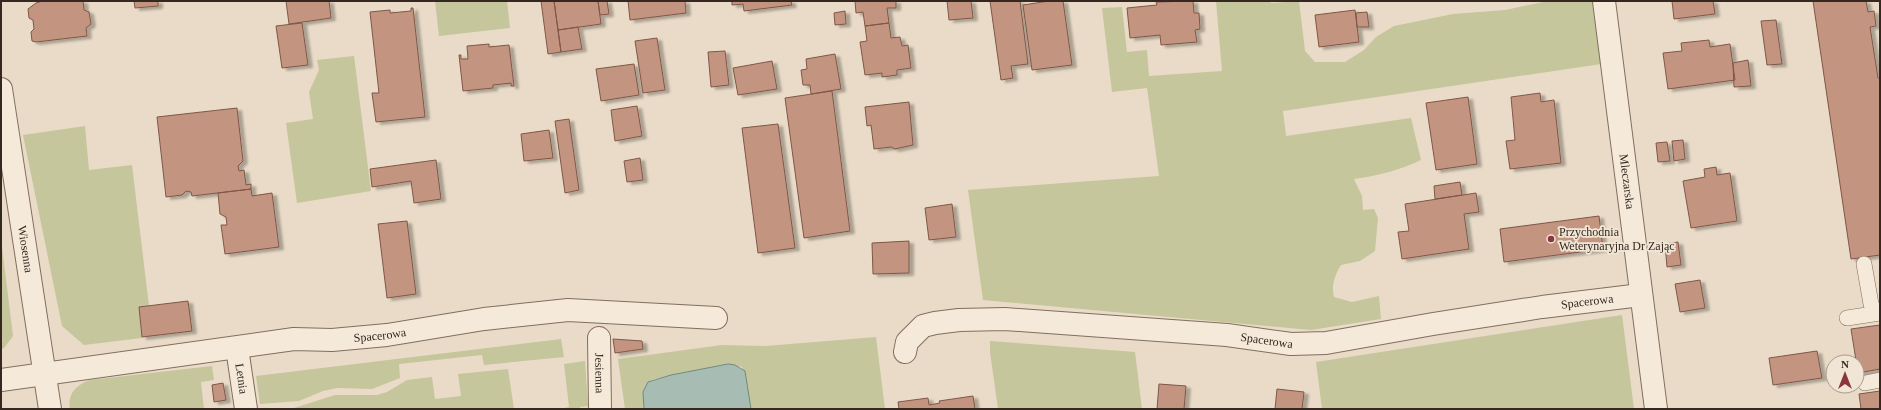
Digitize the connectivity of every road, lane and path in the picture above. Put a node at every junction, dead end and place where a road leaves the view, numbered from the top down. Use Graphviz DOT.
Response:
graph roads {
  1 [pos="1604,1"];
  2 [pos="1,89"];
  3 [pos="1864,264"];
  4 [pos="1641,295"];
  5 [pos="1880,312"];
  6 [pos="716,318"];
  7 [pos="1847,318"];
  8 [pos="598,338"];
  9 [pos="237,348"];
  10 [pos="905,352"];
  11 [pos="45,374"];
  12 [pos="1,380"];
  13 [pos="50,409"];
  14 [pos="246,409"];
  15 [pos="600,409"];
  16 [pos="1656,409"];
  1 -- 4 [label="street, Mleczarska"];
  2 -- 11 [label="street, Wiosenna"];
  3 -- 5 [label="lane"];
  4 -- 10 [label="street, Spacerowa"];
  4 -- 16 [label="street, Mleczarska"];
  5 -- 7 [label="lane"];
  6 -- 9 [label="street, Spacerowa"];
  8 -- 15 [label="street, Jesienna"];
  9 -- 11 [label="street, Spacerowa"];
  9 -- 14 [label="street, Letnia"];
  11 -- 12 [label="street, Spacerowa"];
  11 -- 13 [label="street, Wiosenna"];
}
